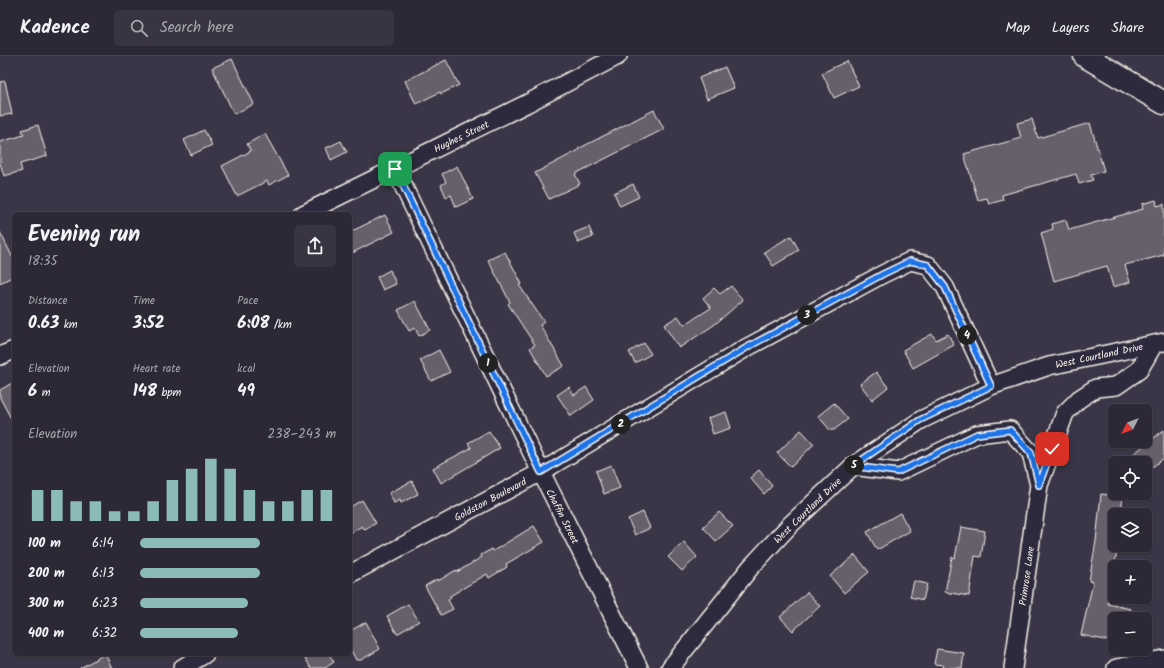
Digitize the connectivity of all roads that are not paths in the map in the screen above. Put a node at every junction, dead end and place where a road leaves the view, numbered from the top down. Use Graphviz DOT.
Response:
graph roads {
  1 [pos="618,56"];
  2 [pos="1085,56"];
  3 [pos="1164,104"];
  4 [pos="395,169"];
  5 [pos="307,212"];
  6 [pos="1159,343"];
  7 [pos="12,351"];
  8 [pos="0,356"];
  9 [pos="991,386"];
  10 [pos="853,466"];
  11 [pos="541,472"];
  12 [pos="1039,485"];
  13 [pos="352,573"];
  14 [pos="202,656"];
  15 [pos="1164,660"];
  16 [pos="182,668"];
  17 [pos="639,668"];
  18 [pos="670,668"];
  19 [pos="1013,668"];
  20 [pos="1116,668"];
  1 -- 4 [label="street, Hughes Street"];
  2 -- 3 [label="street"];
  4 -- 5 [label="street, Hughes Street"];
  4 -- 11 [label="street, Chaffin Street"];
  6 -- 9 [label="street, West Courtland Drive"];
  6 -- 12 [label="street, Primrose Lane"];
  7 -- 8 [label="street"];
  9 -- 10 [label="street, West Courtland Drive"];
  9 -- 11 [label="street, Goldston Boulevard"];
  10 -- 12 [label="street, Primrose Lane"];
  10 -- 18 [label="street, West Courtland Drive"];
  11 -- 13 [label="street, Goldston Boulevard"];
  11 -- 17 [label="street, Chaffin Street"];
  12 -- 19 [label="street, Primrose Lane"];
  14 -- 16 [label="street"];
  15 -- 20 [label="street"];
}
